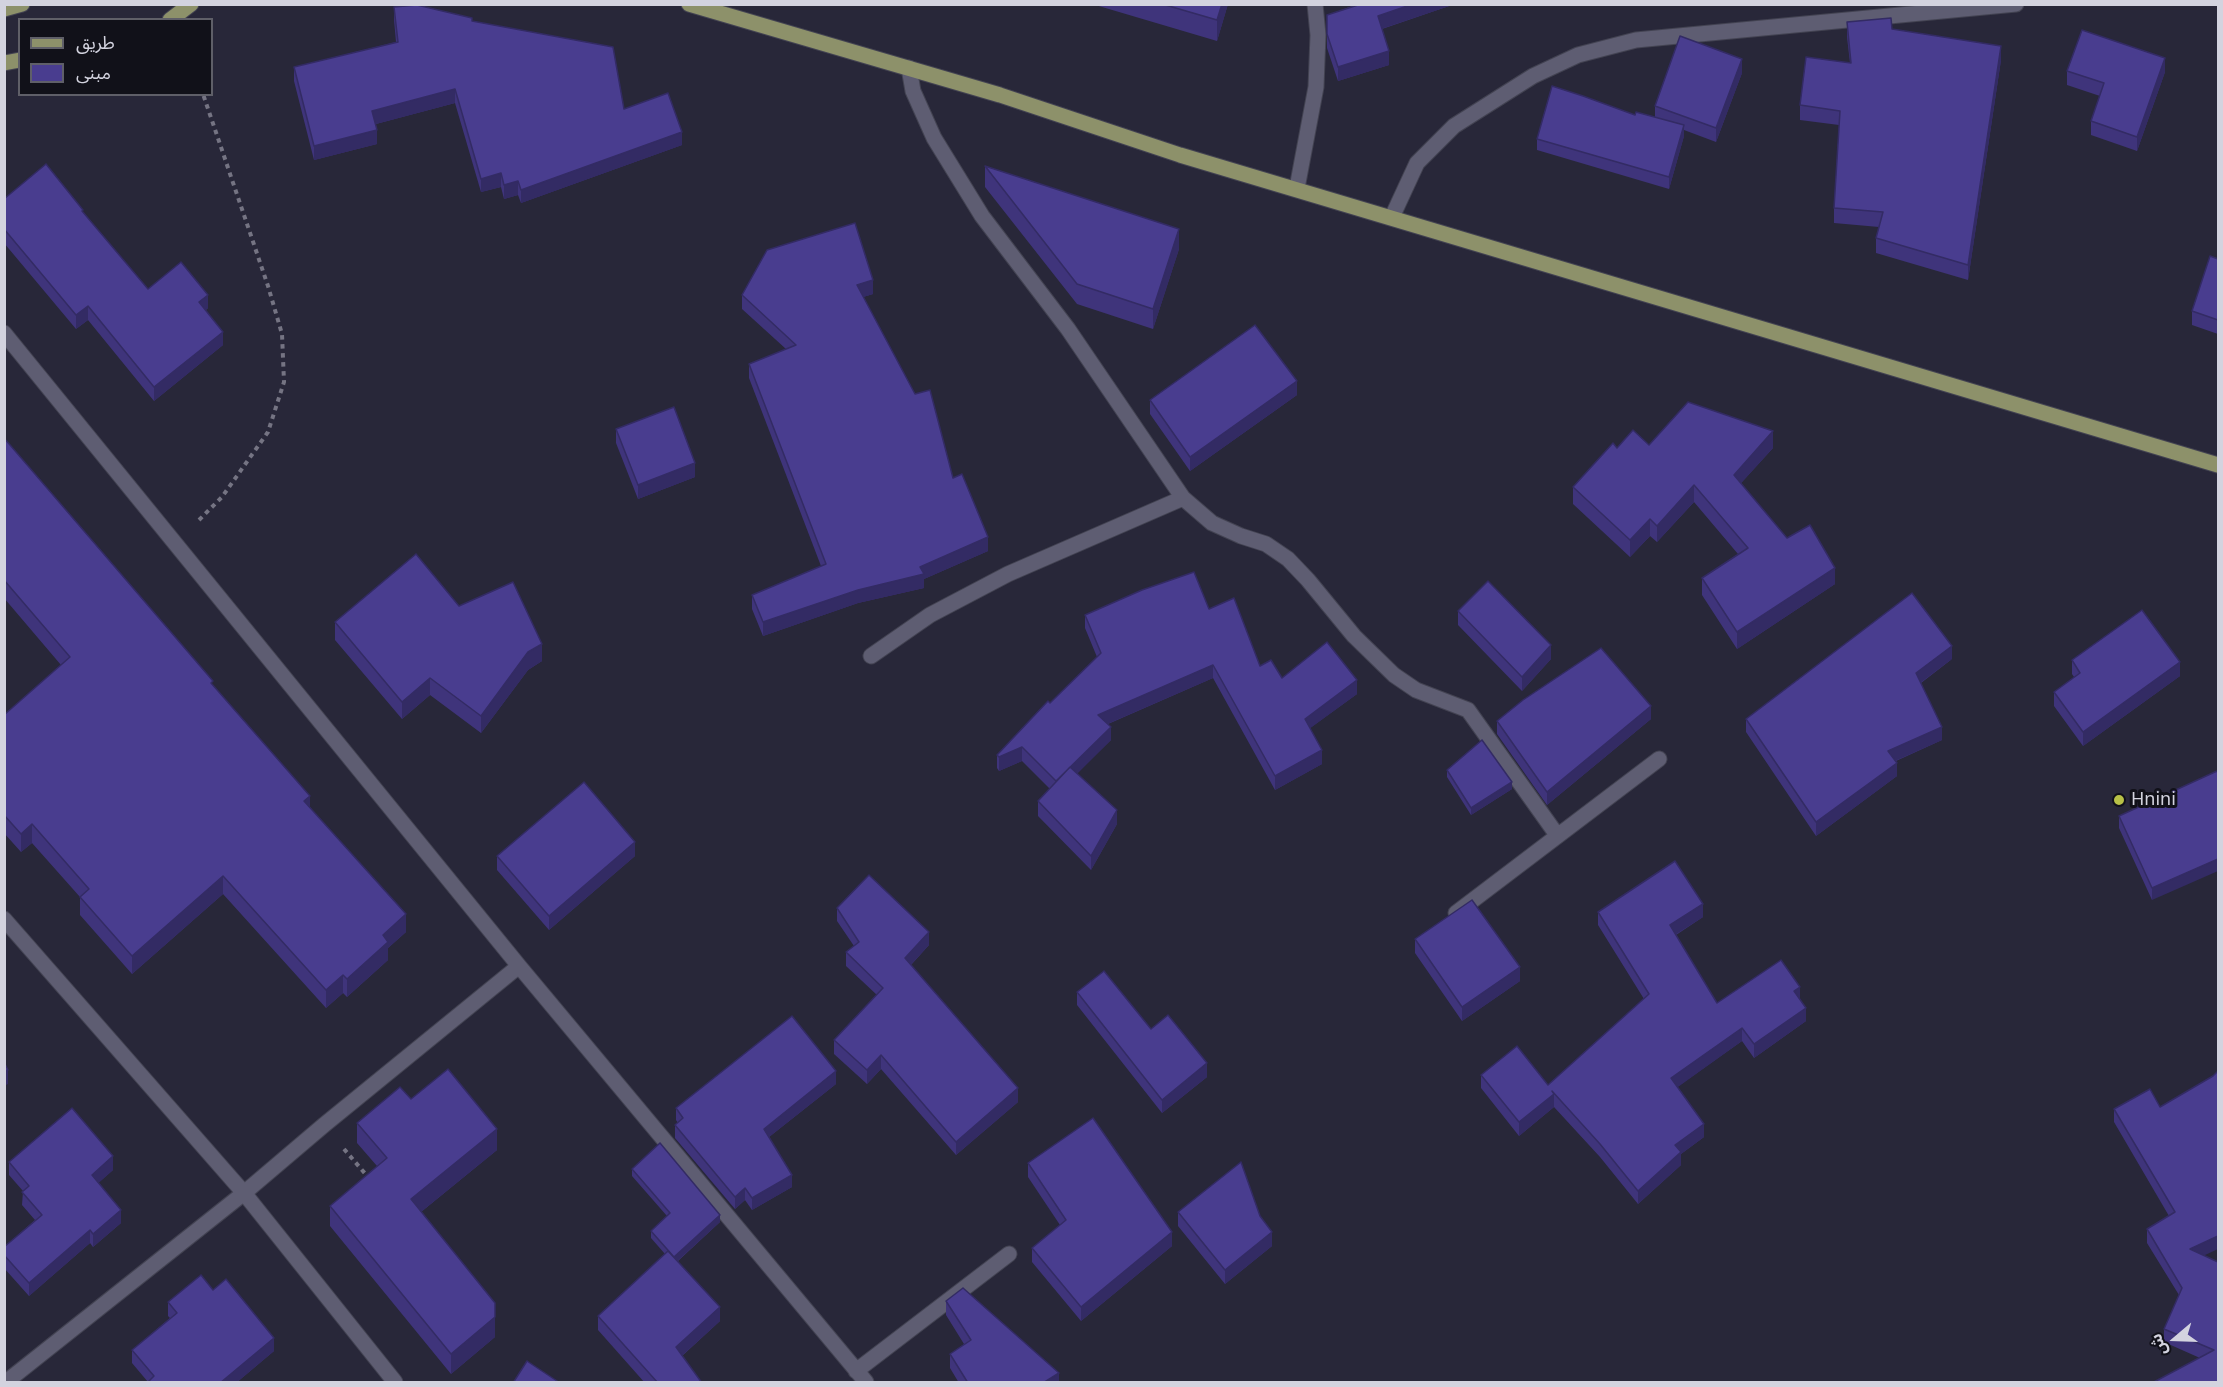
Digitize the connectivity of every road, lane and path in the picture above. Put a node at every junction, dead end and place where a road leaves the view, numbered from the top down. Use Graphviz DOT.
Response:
graph roads {
  1 [pos="22,4"];
  2 [pos="191,4"];
  3 [pos="689,4"];
  4 [pos="1315,4"];
  5 [pos="2016,4"];
  6 [pos="4,9"];
  7 [pos="173,18"];
  8 [pos="909,68"];
  9 [pos="205,96"];
  10 [pos="1297,188"];
  11 [pos="1392,217"];
  12 [pos="4,333"];
  13 [pos="2218,465"];
  14 [pos="1183,498"];
  15 [pos="175,543"];
  16 [pos="871,656"];
  17 [pos="1659,759"];
  18 [pos="1557,835"];
  19 [pos="1452,916"];
  20 [pos="4,919"];
  21 [pos="519,966"];
  22 [pos="324,1125"];
  23 [pos="374,1184"];
  24 [pos="244,1193"];
  25 [pos="1009,1254"];
  26 [pos="861,1377"];
  27 [pos="6,1383"];
  28 [pos="395,1383"];
  1 -- 6 [label="main road"];
  2 -- 7 [label="main road"];
  3 -- 8 [label="main road"];
  4 -- 10 [label="street"];
  5 -- 11 [label="street"];
  8 -- 10 [label="main road"];
  8 -- 14 [label="street"];
  9 -- 15 [label="path"];
  10 -- 11 [label="main road"];
  11 -- 13 [label="main road"];
  12 -- 15 [label="street"];
  14 -- 16 [label="street"];
  14 -- 18 [label="street"];
  15 -- 21 [label="street"];
  17 -- 18 [label="street"];
  18 -- 19 [label="street"];
  20 -- 24 [label="street"];
  21 -- 22 [label="street"];
  21 -- 26 [label="street"];
  22 -- 23 [label="path"];
  22 -- 24 [label="street"];
  24 -- 27 [label="street"];
  24 -- 28 [label="street"];
  25 -- 26 [label="street"];
}
